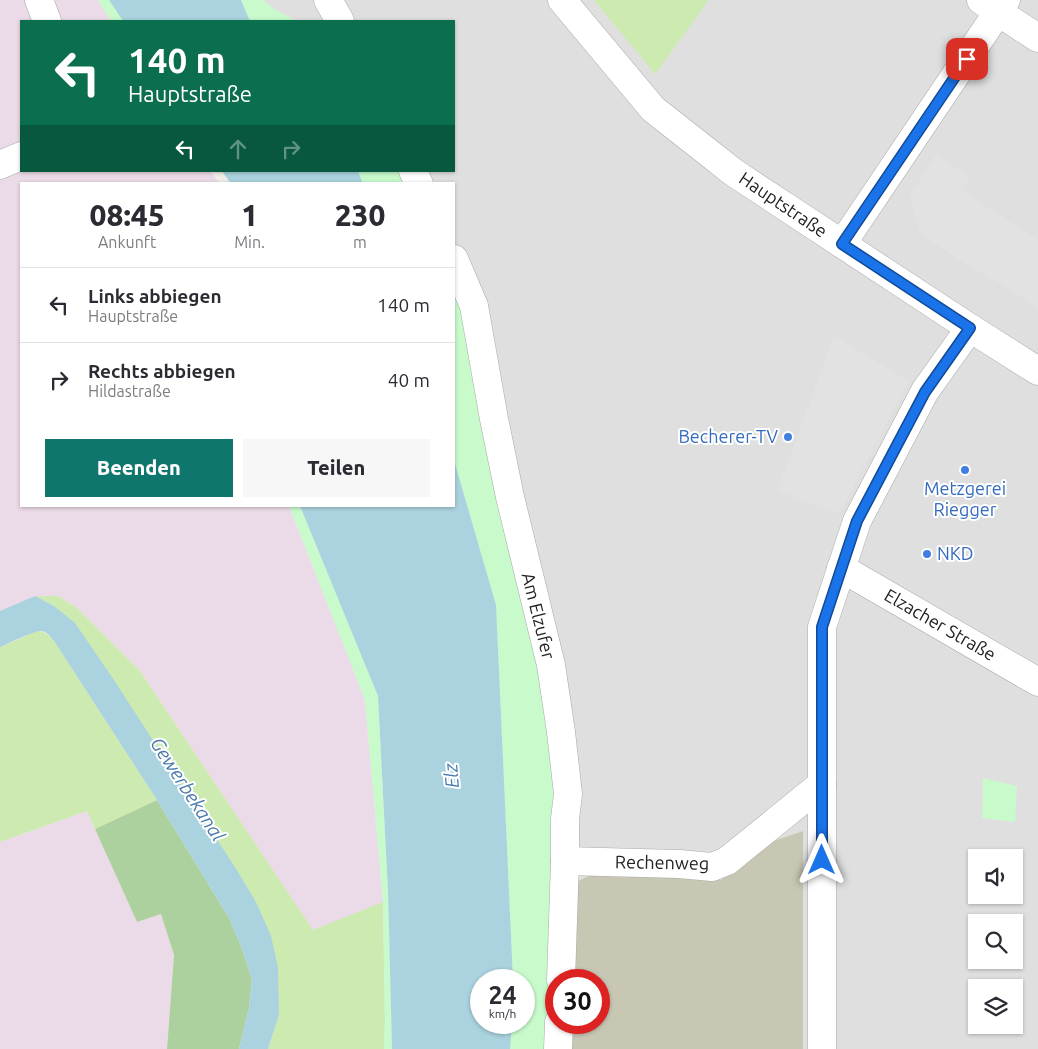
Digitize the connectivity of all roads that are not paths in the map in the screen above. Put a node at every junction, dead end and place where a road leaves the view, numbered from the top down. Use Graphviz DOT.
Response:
graph roads {
  1 [pos="39,0"];
  2 [pos="328,0"];
  3 [pos="562,0"];
  4 [pos="995,4"];
  5 [pos="47,20"];
  6 [pos="339,20"];
  7 [pos="1038,38"];
  8 [pos="20,156"];
  9 [pos="0,164"];
  10 [pos="842,244"];
  11 [pos="455,261"];
  12 [pos="970,328"];
  13 [pos="1038,371"];
  14 [pos="841,568"];
  15 [pos="1038,682"];
  16 [pos="822,784"];
  17 [pos="565,861"];
  18 [pos="561,969"];
  19 [pos="559,1034"];
  20 [pos="558,1049"];
  21 [pos="822,1049"];
  1 -- 5 [label="street"];
  2 -- 6 [label="street"];
  3 -- 10 [label="street, Hauptstraße"];
  4 -- 7 [label="street"];
  4 -- 10 [label="street"];
  8 -- 9 [label="street"];
  10 -- 12 [label="street, Hauptstraße"];
  11 -- 17 [label="street, Am Elzufer"];
  12 -- 13 [label="street, Hauptstraße"];
  12 -- 14 [label="street"];
  14 -- 15 [label="street, Elzacher Straße"];
  14 -- 16 [label="street"];
  16 -- 17 [label="street, Rechenweg"];
  16 -- 21 [label="street"];
  17 -- 18 [label="street, Am Elzufer"];
  19 -- 20 [label="street"];
}
